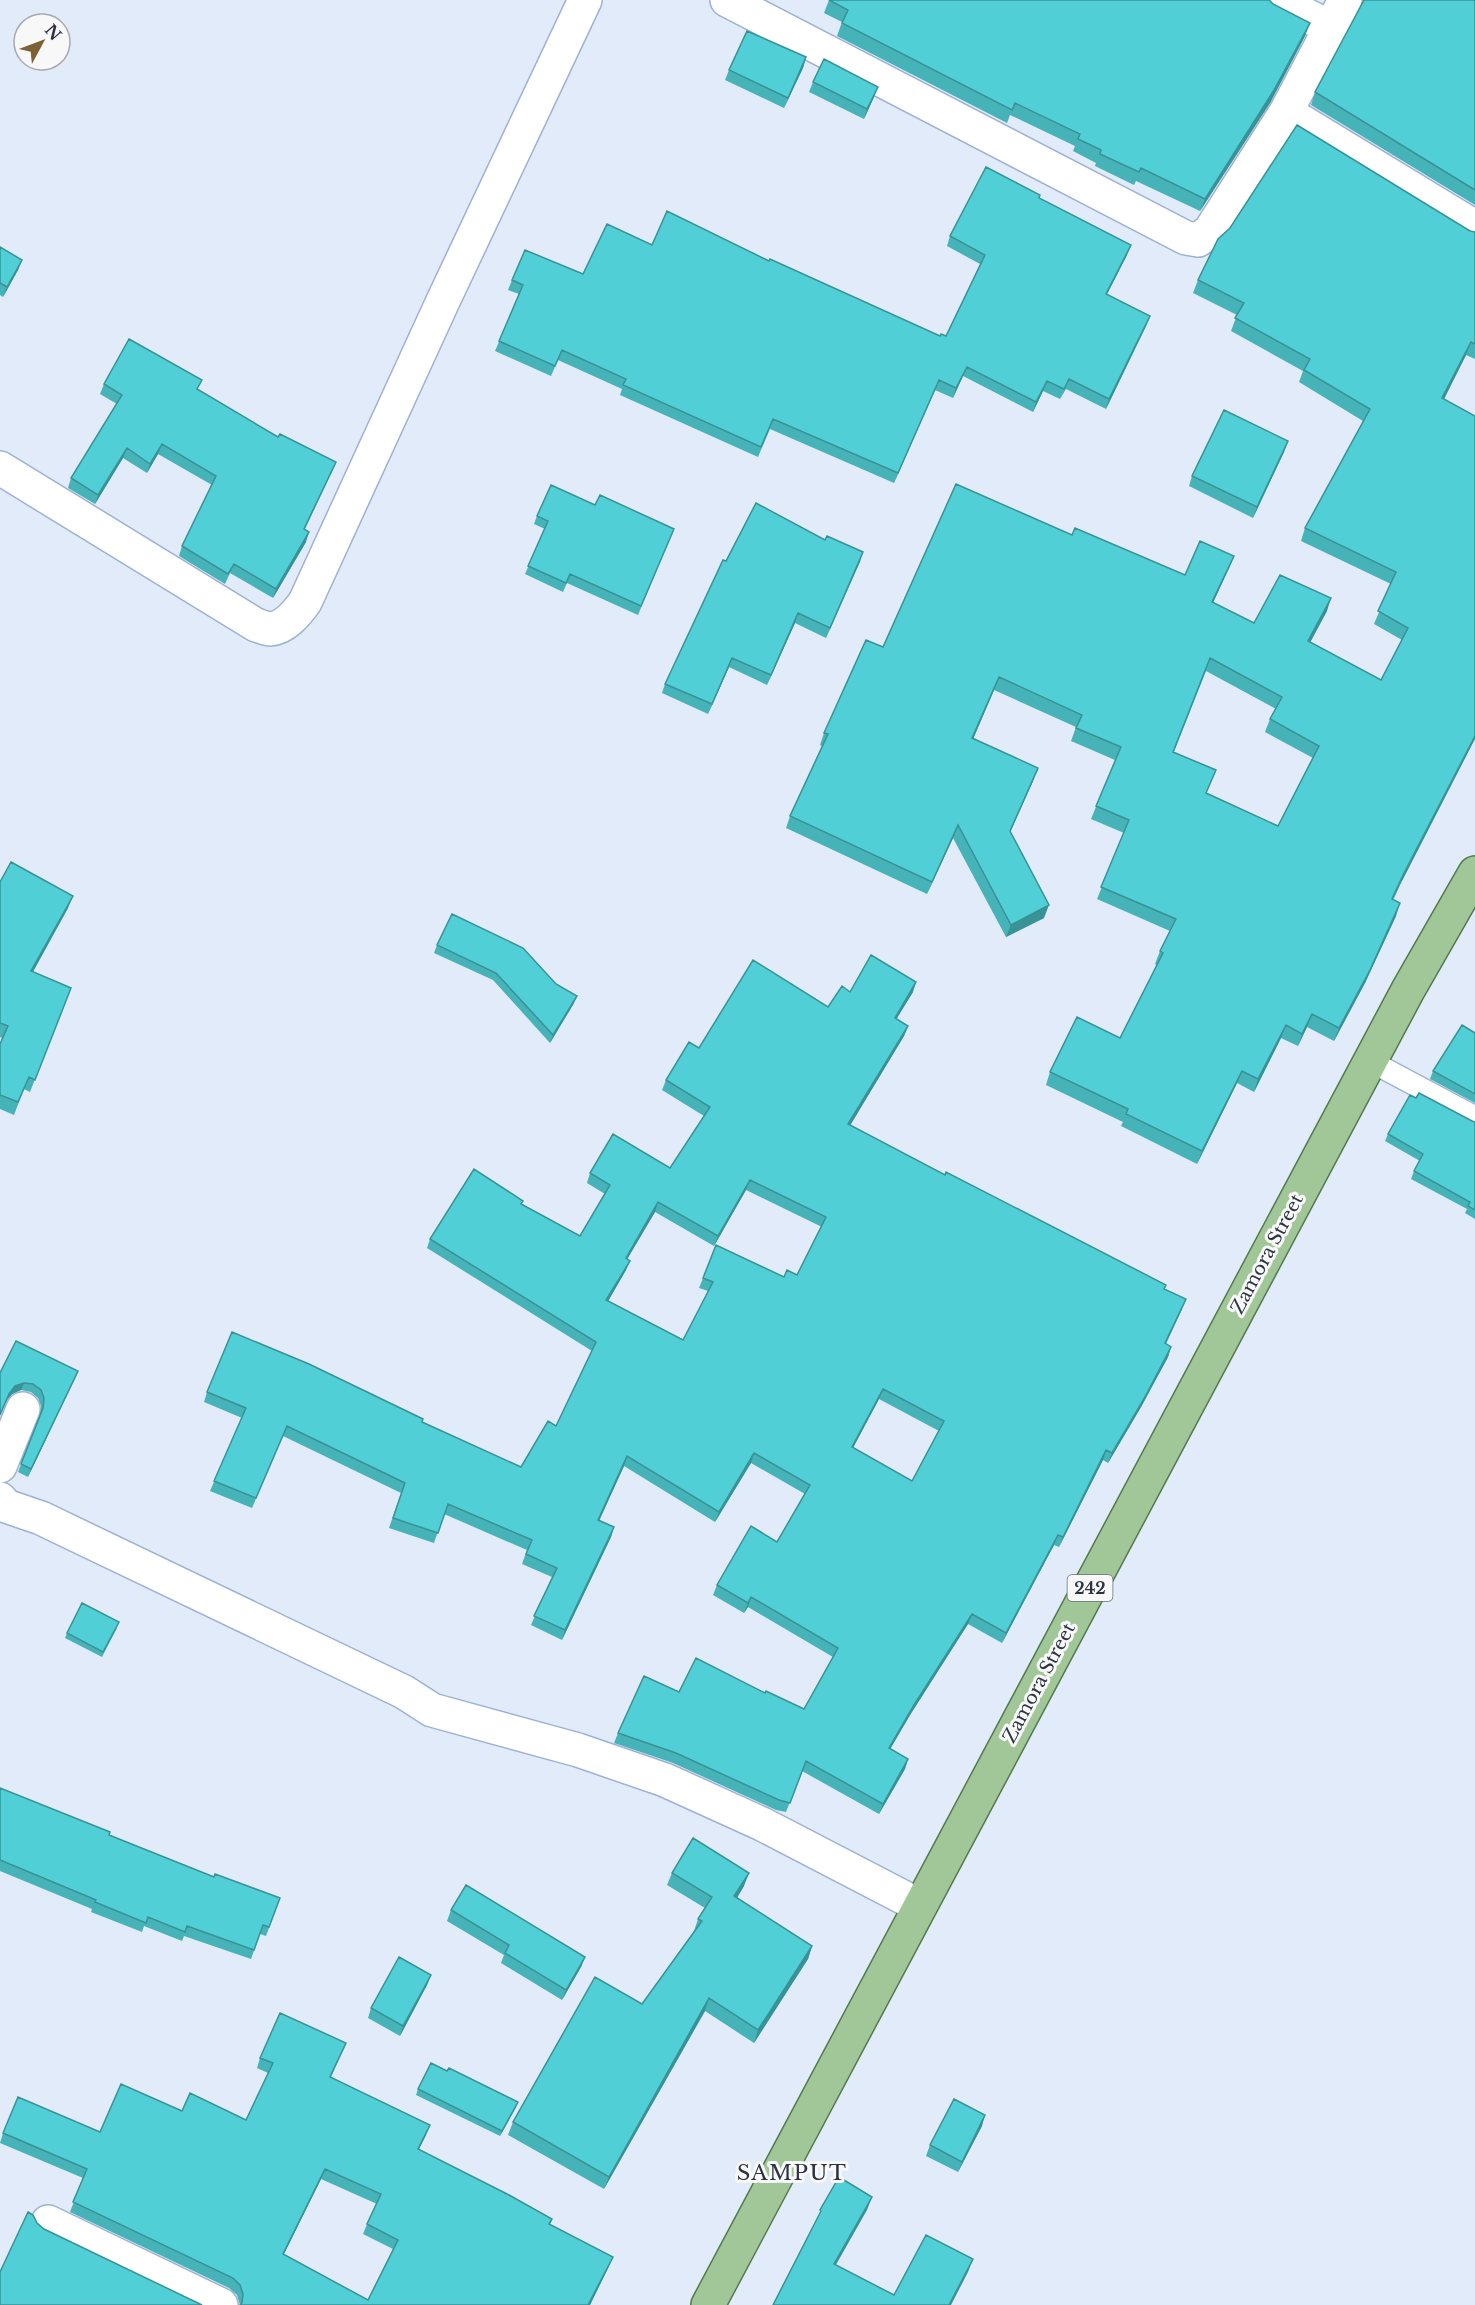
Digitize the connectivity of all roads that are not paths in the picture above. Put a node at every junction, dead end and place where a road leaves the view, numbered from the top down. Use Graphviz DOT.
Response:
graph roads {
  1 [pos="585,0"];
  2 [pos="727,0"];
  3 [pos="1277,0"];
  4 [pos="1337,13"];
  5 [pos="1286,112"];
  6 [pos="1475,227"];
  7 [pos="0,468"];
  8 [pos="1475,873"];
  9 [pos="1370,1061"];
  10 [pos="1475,1117"];
  11 [pos="23,1409"];
  12 [pos="0,1466"];
  13 [pos="0,1499"];
  14 [pos="920,1906"];
  15 [pos="48,2222"];
  16 [pos="221,2305"];
  17 [pos="708,2305"];
  1 -- 7 [label="street"];
  2 -- 5 [label="street"];
  3 -- 4 [label="street"];
  4 -- 5 [label="street"];
  5 -- 6 [label="street"];
  8 -- 9 [label="main road, Zamora Street / 242"];
  9 -- 10 [label="lane"];
  9 -- 14 [label="main road, Zamora Street / 242"];
  11 -- 12 [label="street"];
  13 -- 14 [label="street"];
  14 -- 17 [label="main road, Zamora Street / 242"];
  15 -- 16 [label="street"];
}
